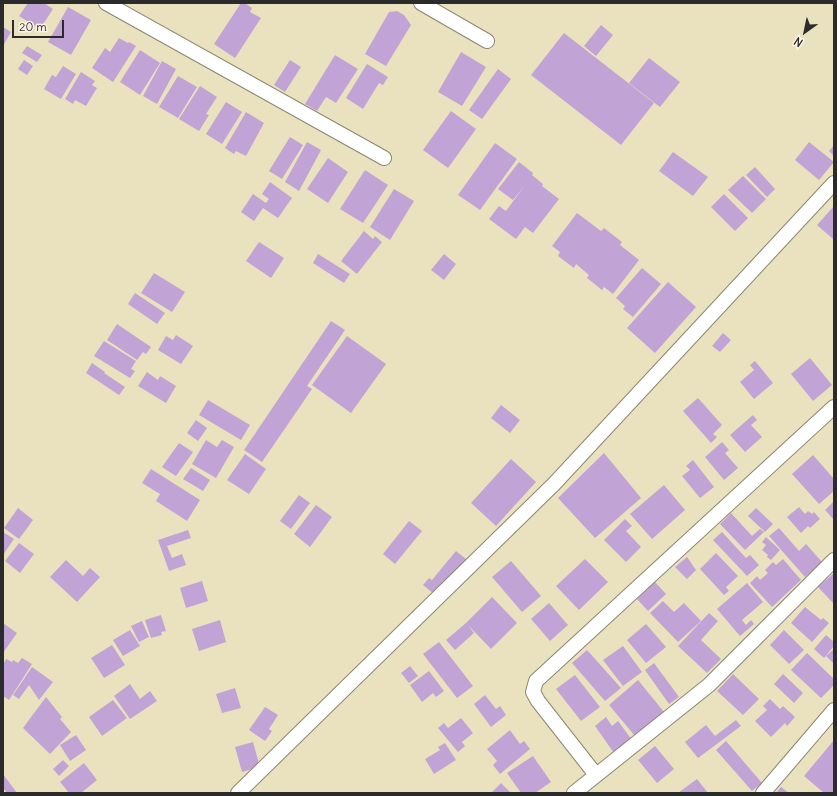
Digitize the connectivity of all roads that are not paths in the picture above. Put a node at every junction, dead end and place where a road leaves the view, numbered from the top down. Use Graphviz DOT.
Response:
graph roads {
  1 [pos="106,3"];
  2 [pos="421,3"];
  3 [pos="487,41"];
  4 [pos="384,158"];
  5 [pos="834,183"];
  6 [pos="834,407"];
  7 [pos="834,560"];
  8 [pos="834,710"];
  9 [pos="596,775"];
  10 [pos="238,793"];
  11 [pos="574,793"];
  12 [pos="763,793"];
  1 -- 4 [label="street"];
  2 -- 3 [label="street"];
  5 -- 10 [label="street"];
  6 -- 9 [label="street"];
  7 -- 9 [label="street"];
  8 -- 12 [label="street"];
  9 -- 11 [label="street"];
}
